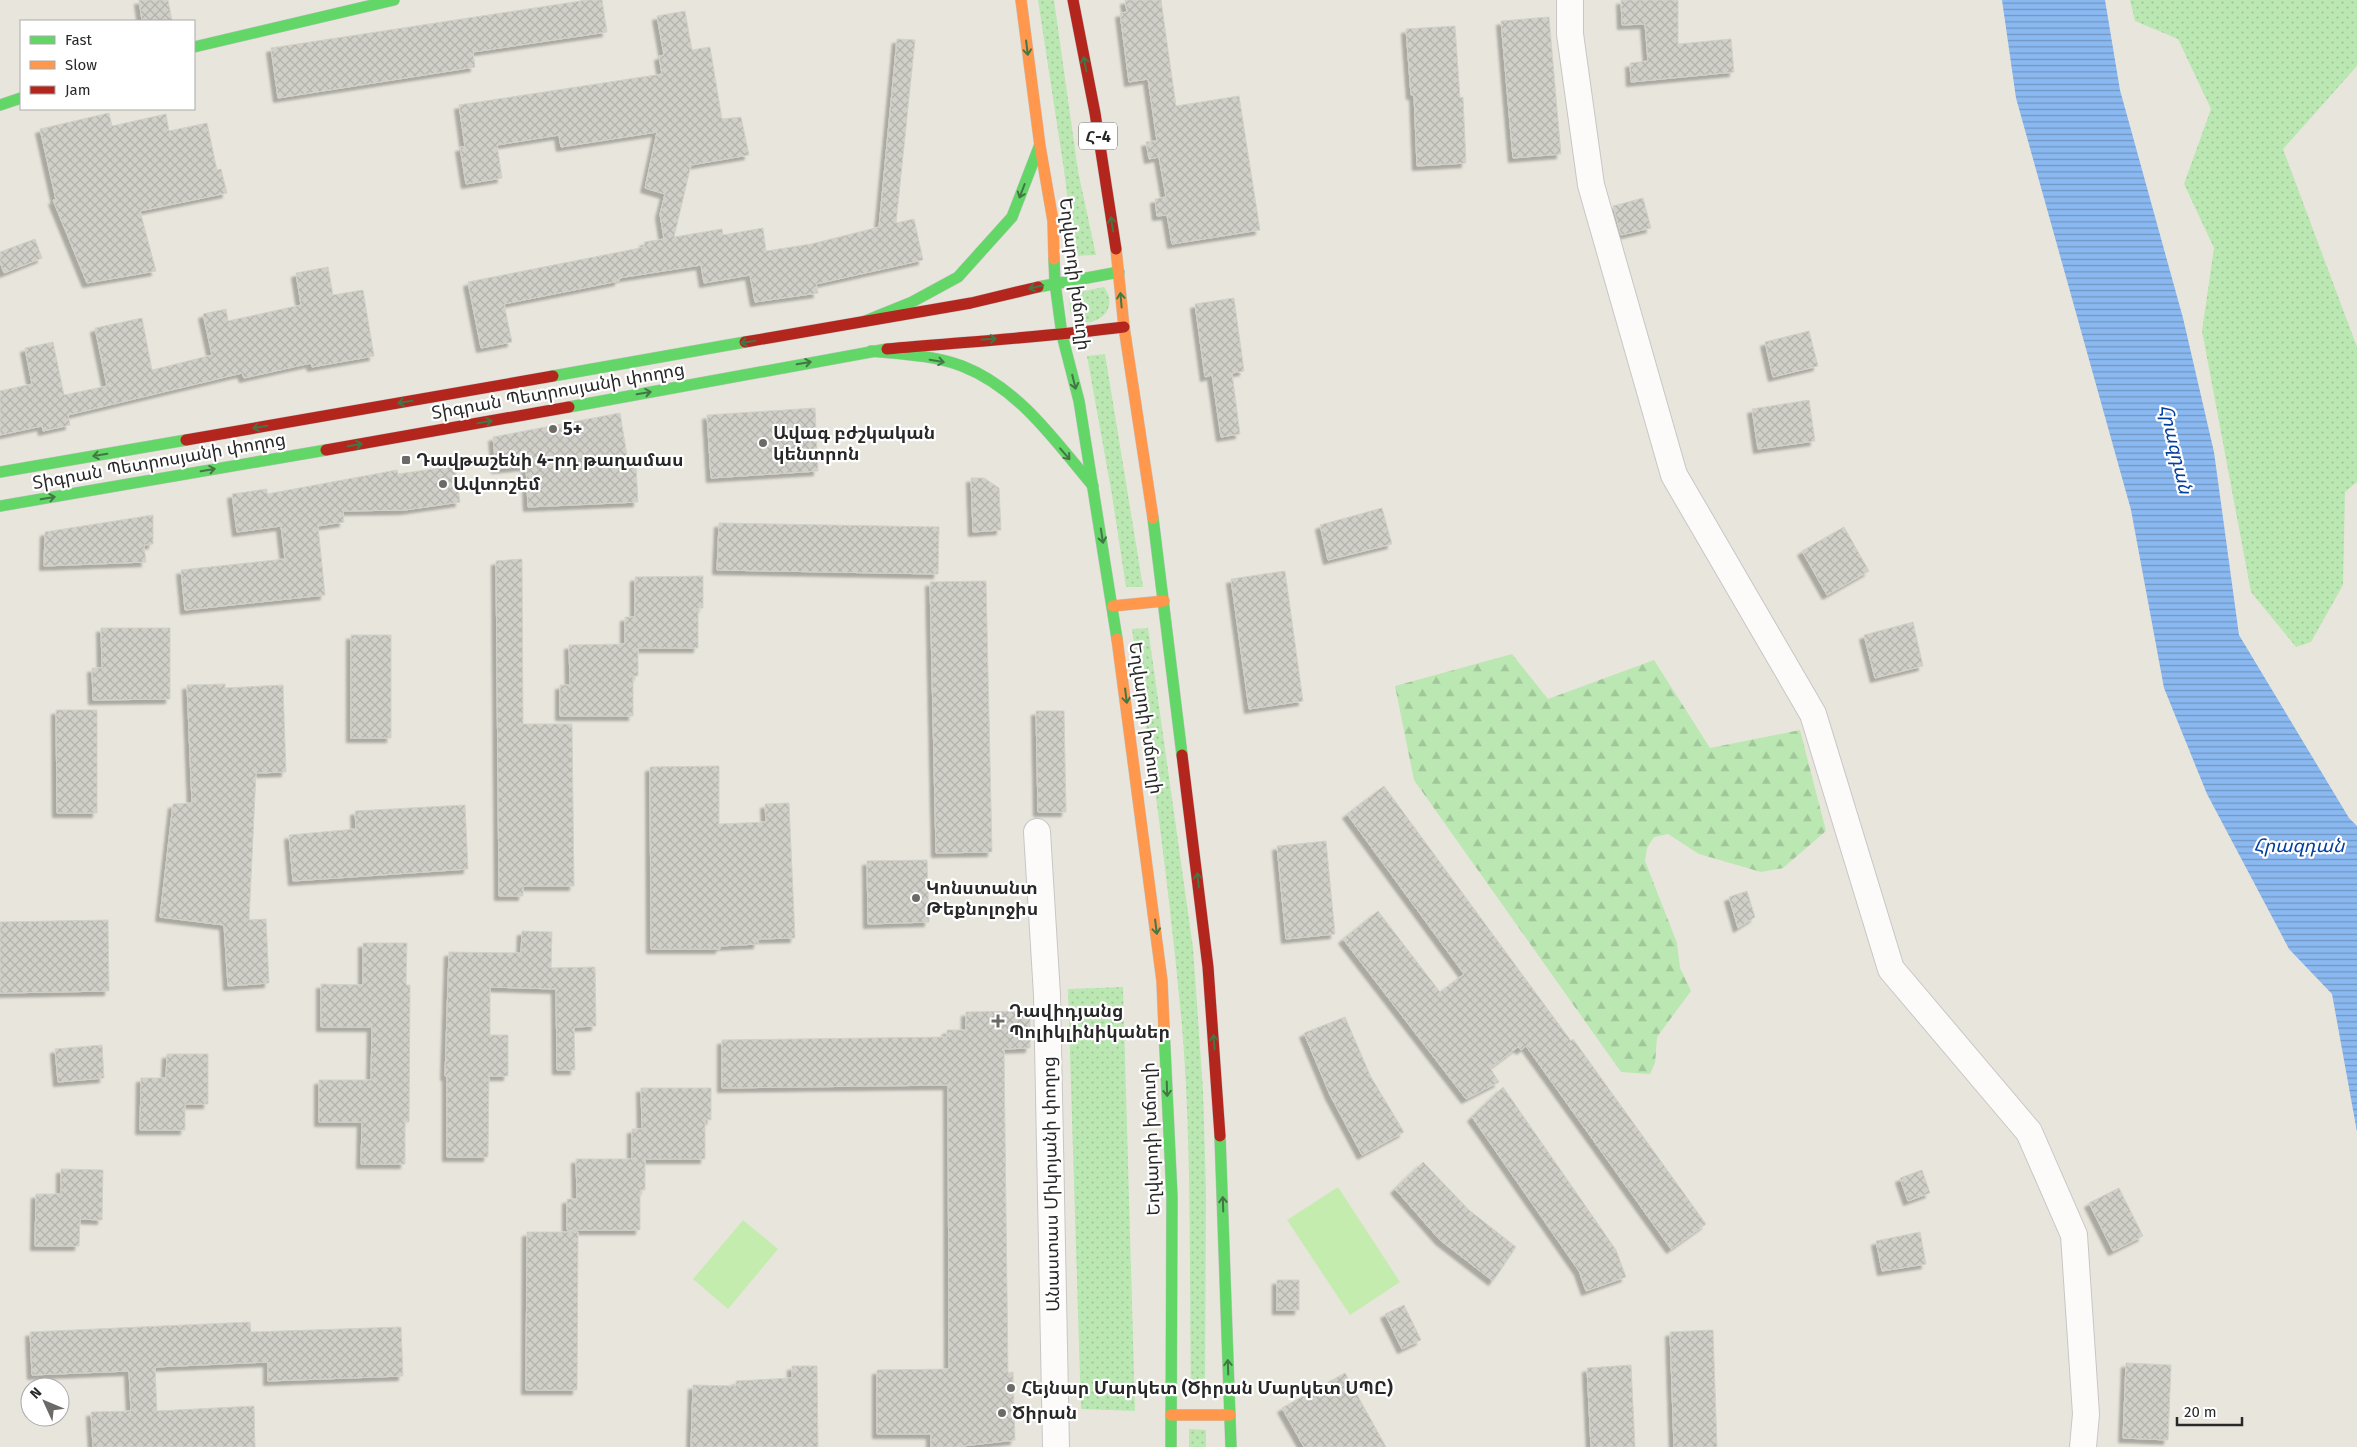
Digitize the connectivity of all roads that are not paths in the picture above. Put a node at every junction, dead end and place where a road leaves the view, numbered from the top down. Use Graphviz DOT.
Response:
graph roads {
  1 [pos="394,0"];
  2 [pos="1021,0"];
  3 [pos="1073,0"];
  4 [pos="1570,0"];
  5 [pos="195,47"];
  6 [pos="20,98"];
  7 [pos="0,105"];
  8 [pos="1040,146"];
  9 [pos="1118,272"];
  10 [pos="1055,283"];
  11 [pos="865,322"];
  12 [pos="1124,327"];
  13 [pos="1062,335"];
  14 [pos="871,351"];
  15 [pos="0,472"];
  16 [pos="1094,488"];
  17 [pos="0,506"];
  18 [pos="1164,601"];
  19 [pos="1113,606"];
  20 [pos="1037,832"];
  21 [pos="1171,1415"];
  22 [pos="1230,1415"];
  23 [pos="1056,1447"];
  24 [pos="1171,1447"];
  25 [pos="1231,1447"];
  26 [pos="2083,1447"];
  1 -- 5 [label="main road"];
  2 -- 8 [label="main road, Եղվարդի խճուղի, one-way"];
  9 -- 3 [label="main road, Եղվարդի խճուղի / Հ-4, one-way"];
  4 -- 26 [label="street"];
  6 -- 7 [label="main road"];
  8 -- 10 [label="main road, Եղվարդի խճուղի"];
  8 -- 11 [label="main road, one-way"];
  9 -- 10 [label="main road, Տիգրան Պետրոսյանի փողոց"];
  12 -- 9 [label="main road, Եղվարդի խճուղի, one-way"];
  10 -- 11 [label="main road, Տիգրան Պետրոսյանի փողոց, one-way"];
  10 -- 13 [label="main road, Եղվարդի խճուղի"];
  11 -- 15 [label="main road, Տիգրան Պետրոսյանի փողոց, one-way"];
  12 -- 13 [label="main road, Տիգրան Պետրոսյանի փողոց"];
  12 -- 18 [label="main road, Եղվարդի խճուղի"];
  14 -- 13 [label="main road, Տիգրան Պետրոսյանի փողոց, one-way"];
  13 -- 16 [label="main road, Եղվարդի խճուղի, one-way"];
  14 -- 16 [label="main road, one-way"];
  17 -- 14 [label="main road, Տիգրան Պետրոսյանի փողոց, one-way"];
  16 -- 19 [label="main road, Եղվարդի խճուղի, one-way"];
  18 -- 19 [label="main road"];
  22 -- 18 [label="main road, Եղվարդի խճուղի, one-way"];
  19 -- 21 [label="main road, Եղվարդի խճուղի, one-way"];
  20 -- 23 [label="street, Անաստաս Միկոյանի փողոց"];
  21 -- 22 [label="main road"];
  21 -- 24 [label="main road, Եղվարդի խճուղի"];
  22 -- 25 [label="main road, Եղվարդի խճուղի"];
}
